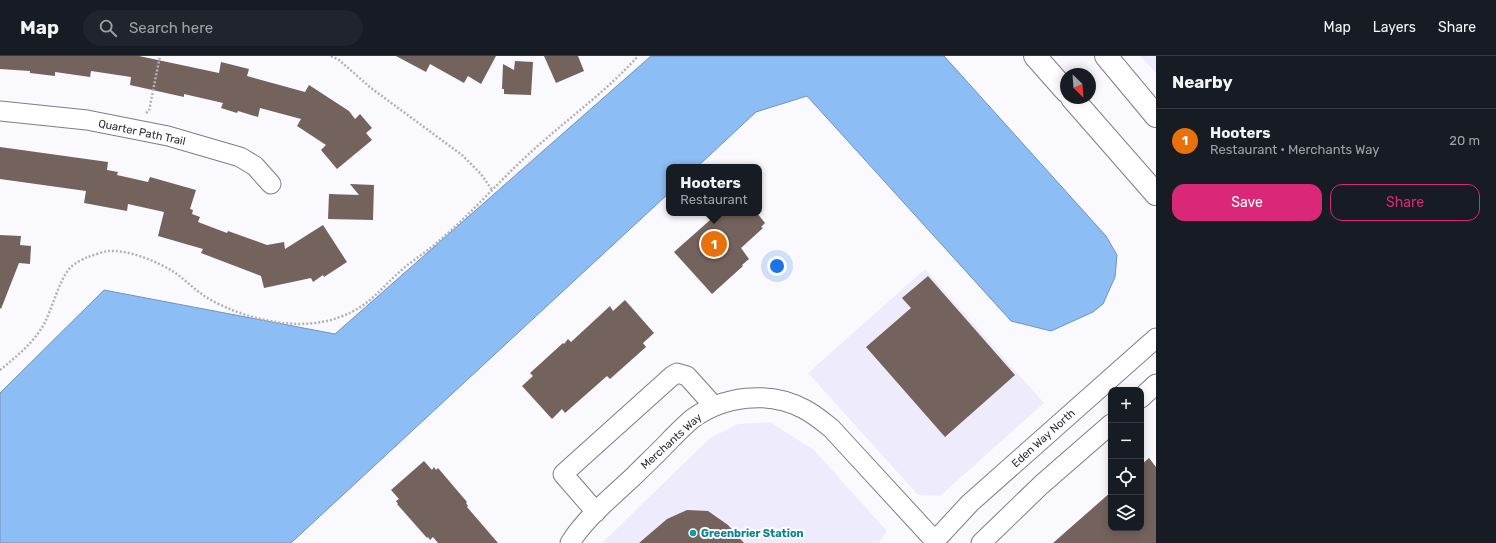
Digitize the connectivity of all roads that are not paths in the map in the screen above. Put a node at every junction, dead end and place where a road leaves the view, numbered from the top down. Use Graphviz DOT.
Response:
graph roads {
  1 [pos="1035,56"];
  2 [pos="1106,56"];
  3 [pos="1060,84"];
  4 [pos="1077,104"];
  5 [pos="0,111"];
  6 [pos="1156,116"];
  7 [pos="271,184"];
  8 [pos="1156,194"];
  9 [pos="1156,338"];
  10 [pos="1156,384"];
  11 [pos="1144,395"];
  12 [pos="714,406"];
  13 [pos="1108,427"];
  14 [pos="596,512"];
  15 [pos="934,542"];
  16 [pos="570,543"];
  17 [pos="981,543"];
  1 -- 3 [label="main road"];
  2 -- 6 [label="main road"];
  4 -- 8 [label="main road"];
  5 -- 7 [label="street, Quarter Path Trail"];
  9 -- 15 [label="street, Eden Way North"];
  10 -- 11 [label="street"];
  12 -- 14 [label="street, Merchants Way"];
  12 -- 14 [label="street"];
  12 -- 15 [label="street, Merchants Way"];
  13 -- 17 [label="street"];
  14 -- 16 [label="street, Merchants Way"];
}
